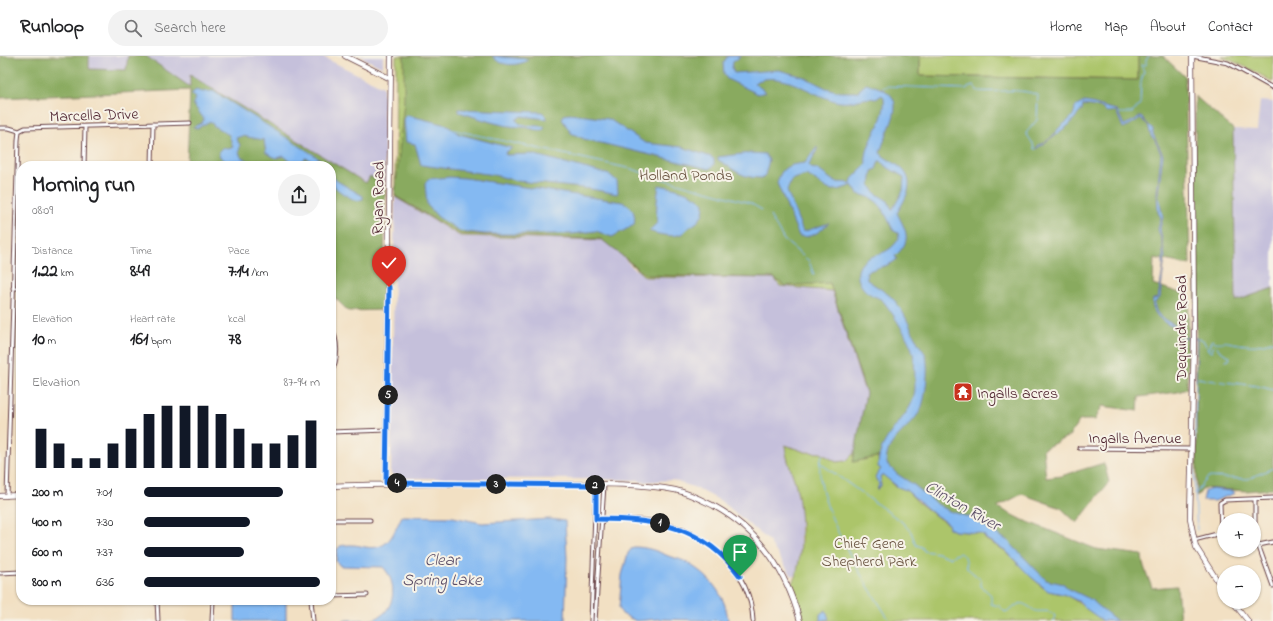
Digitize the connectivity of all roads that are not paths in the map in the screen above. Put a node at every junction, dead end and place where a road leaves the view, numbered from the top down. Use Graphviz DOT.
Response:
graph roads {
  1 [pos="345,56"];
  2 [pos="391,56"];
  3 [pos="1192,56"];
  4 [pos="391,79"];
  5 [pos="1273,88"];
  6 [pos="190,123"];
  7 [pos="153,124"];
  8 [pos="86,127"];
  9 [pos="0,128"];
  10 [pos="19,131"];
  11 [pos="17,161"];
  12 [pos="84,161"];
  13 [pos="152,161"];
  14 [pos="16,199"];
  15 [pos="13,288"];
  16 [pos="387,430"];
  17 [pos="336,432"];
  18 [pos="1079,448"];
  19 [pos="1191,449"];
  20 [pos="386,483"];
  21 [pos="596,485"];
  22 [pos="604,485"];
  23 [pos="336,486"];
  24 [pos="16,495"];
  25 [pos="0,496"];
  26 [pos="7,496"];
  27 [pos="1273,498"];
  28 [pos="1255,499"];
  29 [pos="1220,513"];
  30 [pos="1255,513"];
  31 [pos="596,519"];
  32 [pos="602,519"];
  33 [pos="336,520"];
  34 [pos="370,520"];
  35 [pos="1217,534"];
  36 [pos="1194,540"];
  37 [pos="1273,542"];
  38 [pos="1261,544"];
  39 [pos="1261,557"];
  40 [pos="594,562"];
  41 [pos="599,562"];
  42 [pos="16,572"];
  43 [pos="0,573"];
  44 [pos="1217,581"];
  45 [pos="1273,586"];
  46 [pos="367,595"];
  47 [pos="336,596"];
  48 [pos="592,604"];
  49 [pos="596,604"];
  50 [pos="157,605"];
  51 [pos="213,605"];
  52 [pos="311,605"];
  53 [pos="1239,609"];
  54 [pos="158,621"];
  55 [pos="212,621"];
  56 [pos="313,621"];
  57 [pos="590,621"];
  58 [pos="595,621"];
  59 [pos="753,621"];
  60 [pos="800,621"];
  61 [pos="1248,621"];
  1 -- 4 [label="main road"];
  2 -- 4 [label="main road, Ryan Road"];
  3 -- 5 [label="street"];
  3 -- 19 [label="main road, Dequindre Road"];
  4 -- 16 [label="main road, Ryan Road"];
  6 -- 7 [label="street, Marcella Drive"];
  7 -- 8 [label="street, Marcella Drive"];
  7 -- 13 [label="street"];
  8 -- 10 [label="street, Marcella Drive"];
  8 -- 12 [label="street"];
  9 -- 10 [label="street, Marcella Drive"];
  10 -- 11 [label="street"];
  14 -- 15 [label="street"];
  15 -- 26 [label="street"];
  16 -- 17 [label="street"];
  16 -- 20 [label="main road, Ryan Road"];
  18 -- 19 [label="street, Ingalls Avenue"];
  19 -- 36 [label="main road, Dequindre Road"];
  20 -- 21 [label="main road"];
  20 -- 23 [label="main road"];
  21 -- 22 [label="main road"];
  21 -- 31 [label="street"];
  22 -- 32 [label="street"];
  22 -- 60 [label="main road"];
  24 -- 26 [label="main road"];
  25 -- 26 [label="main road"];
  27 -- 28 [label="street"];
  28 -- 29 [label="street"];
  28 -- 30 [label="street"];
  31 -- 32 [label="street"];
  31 -- 40 [label="street"];
  32 -- 41 [label="street"];
  32 -- 59 [label="street"];
  33 -- 34 [label="street"];
  35 -- 36 [label="street"];
  36 -- 44 [label="main road, Dequindre Road"];
  37 -- 38 [label="street"];
  39 -- 45 [label="street"];
  40 -- 41 [label="street"];
  40 -- 48 [label="street"];
  41 -- 49 [label="street"];
  42 -- 43 [label="street"];
  46 -- 47 [label="street"];
  48 -- 49 [label="street"];
  48 -- 57 [label="street"];
  49 -- 58 [label="street"];
  50 -- 54 [label="street"];
  51 -- 55 [label="street"];
  52 -- 56 [label="street"];
  53 -- 61 [label="main road"];
}
